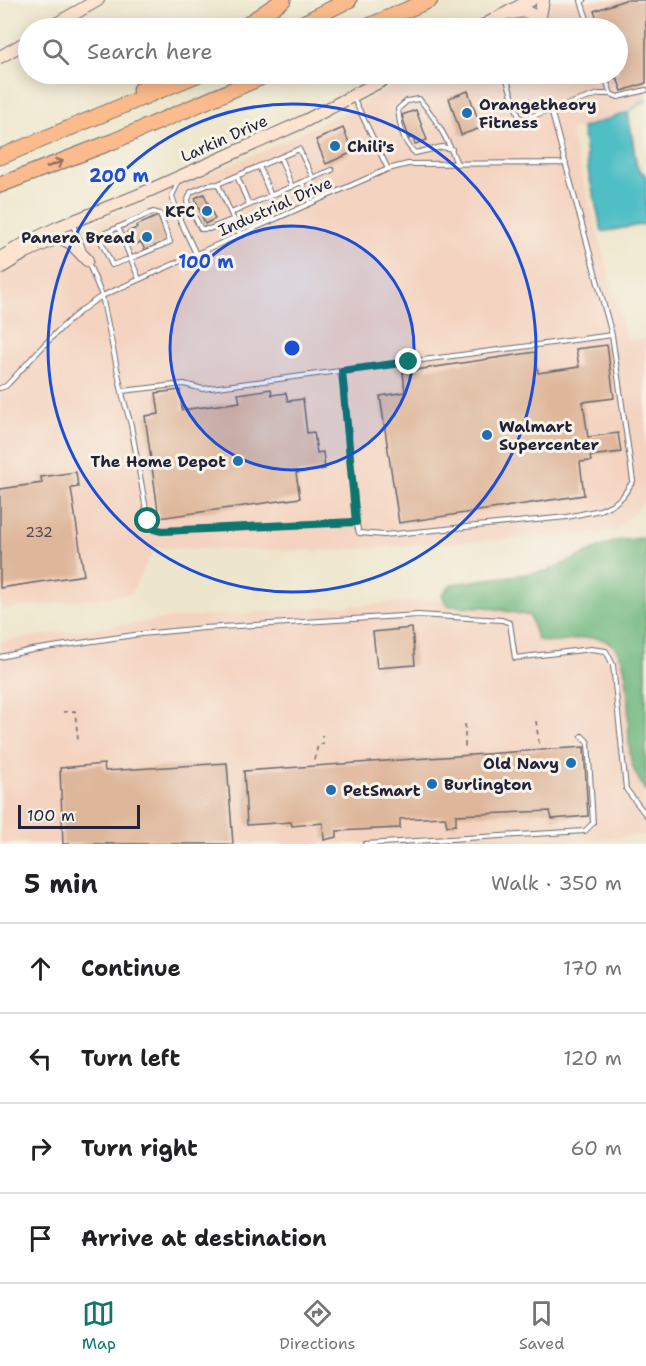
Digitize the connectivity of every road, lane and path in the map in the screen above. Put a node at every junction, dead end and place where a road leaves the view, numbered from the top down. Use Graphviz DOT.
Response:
graph roads {
  1 [pos="98,0"];
  2 [pos="283,0"];
  3 [pos="348,0"];
  4 [pos="415,0"];
  5 [pos="430,0"];
  6 [pos="532,0"];
  7 [pos="543,0"];
  8 [pos="584,0"];
  9 [pos="499,17"];
  10 [pos="66,18"];
  11 [pos="257,18"];
  12 [pos="313,18"];
  13 [pos="381,18"];
  14 [pos="386,18"];
  15 [pos="531,18"];
  16 [pos="536,18"];
  17 [pos="539,18"];
  18 [pos="587,18"];
  19 [pos="18,47"];
  20 [pos="0,57"];
  21 [pos="150,84"];
  22 [pos="175,84"];
  23 [pos="245,84"];
  24 [pos="375,84"];
  25 [pos="508,84"];
  26 [pos="608,84"];
  27 [pos="646,90"];
  28 [pos="611,94"];
  29 [pos="352,96"];
  30 [pos="552,110"];
  31 [pos="39,142"];
  32 [pos="452,149"];
  33 [pos="0,156"];
  34 [pos="280,158"];
  35 [pos="566,163"];
  36 [pos="457,164"];
  37 [pos="259,166"];
  38 [pos="388,169"];
  39 [pos="332,170"];
  40 [pos="186,174"];
  41 [pos="237,176"];
  42 [pos="313,178"];
  43 [pos="302,182"];
  44 [pos="218,184"];
  45 [pos="0,185"];
  46 [pos="292,187"];
  47 [pos="271,196"];
  48 [pos="310,203"];
  49 [pos="249,205"];
  50 [pos="231,213"];
  51 [pos="234,219"];
  52 [pos="72,222"];
  53 [pos="118,227"];
  54 [pos="240,234"];
  55 [pos="196,254"];
  56 [pos="0,258"];
  57 [pos="132,258"];
  58 [pos="87,260"];
  59 [pos="0,268"];
  60 [pos="139,279"];
  61 [pos="102,296"];
  62 [pos="612,335"];
  63 [pos="342,371"];
  64 [pos="0,388"];
  65 [pos="122,391"];
  66 [pos="356,522"];
  67 [pos="0,657"];
  68 [pos="63,712"];
  69 [pos="536,721"];
  70 [pos="465,724"];
  71 [pos="322,735"];
  72 [pos="582,736"];
  73 [pos="78,740"];
  74 [pos="539,744"];
  75 [pos="465,751"];
  76 [pos="314,760"];
  77 [pos="646,815"];
  78 [pos="365,844"];
  1 -- 10 [label="street"];
  2 -- 11 [label="highway"];
  3 -- 12 [label="highway"];
  4 -- 13 [label="highway"];
  5 -- 14 [label="highway"];
  6 -- 9 [label="street"];
  6 -- 16 [label="street"];
  7 -- 17 [label="street"];
  8 -- 18 [label="lane"];
  9 -- 15 [label="street"];
  19 -- 20 [label="street"];
  21 -- 31 [label="highway"];
  22 -- 31 [label="highway"];
  45 -- 23 [label="highway, one-way"];
  24 -- 29 [label="street, Larkin Drive"];
  25 -- 30 [label="lane"];
  26 -- 28 [label="lane"];
  27 -- 28 [label="lane"];
  28 -- 30 [label="lane"];
  29 -- 38 [label="lane"];
  29 -- 40 [label="street, Larkin Drive"];
  30 -- 35 [label="lane"];
  31 -- 33 [label="highway"];
  32 -- 32 [label="lane"];
  32 -- 36 [label="lane"];
  34 -- 37 [label="lane"];
  34 -- 42 [label="lane"];
  34 -- 46 [label="lane"];
  35 -- 36 [label="lane, Industrial Drive"];
  35 -- 62 [label="lane"];
  36 -- 38 [label="lane, Industrial Drive"];
  37 -- 41 [label="lane"];
  37 -- 47 [label="lane"];
  38 -- 48 [label="lane, Industrial Drive"];
  39 -- 42 [label="lane"];
  40 -- 52 [label="street, Larkin Drive"];
  40 -- 55 [label="lane"];
  41 -- 44 [label="lane"];
  41 -- 49 [label="lane"];
  42 -- 43 [label="lane"];
  43 -- 46 [label="lane"];
  43 -- 48 [label="lane"];
  44 -- 50 [label="lane"];
  44 -- 51 [label="lane"];
  46 -- 47 [label="lane"];
  47 -- 49 [label="lane"];
  48 -- 54 [label="lane, Industrial Drive"];
  49 -- 50 [label="lane"];
  50 -- 51 [label="lane"];
  51 -- 54 [label="lane"];
  52 -- 56 [label="street, Larkin Drive"];
  52 -- 58 [label="lane"];
  53 -- 57 [label="lane"];
  53 -- 57 [label="lane"];
  53 -- 57 [label="lane"];
  54 -- 55 [label="lane, Industrial Drive"];
  55 -- 60 [label="lane, Industrial Drive"];
  57 -- 60 [label="lane"];
  58 -- 59 [label="street"];
  58 -- 61 [label="lane"];
  60 -- 61 [label="lane, Industrial Drive"];
  61 -- 64 [label="lane, Industrial Drive"];
  61 -- 65 [label="lane"];
  62 -- 63 [label="lane"];
  62 -- 66 [label="lane"];
  63 -- 65 [label="lane"];
  63 -- 66 [label="lane"];
  65 -- 66 [label="lane"];
  67 -- 77 [label="lane"];
  68 -- 73 [label="path"];
  69 -- 74 [label="path"];
  70 -- 75 [label="path"];
  71 -- 76 [label="path"];
  72 -- 78 [label="lane"];
}
